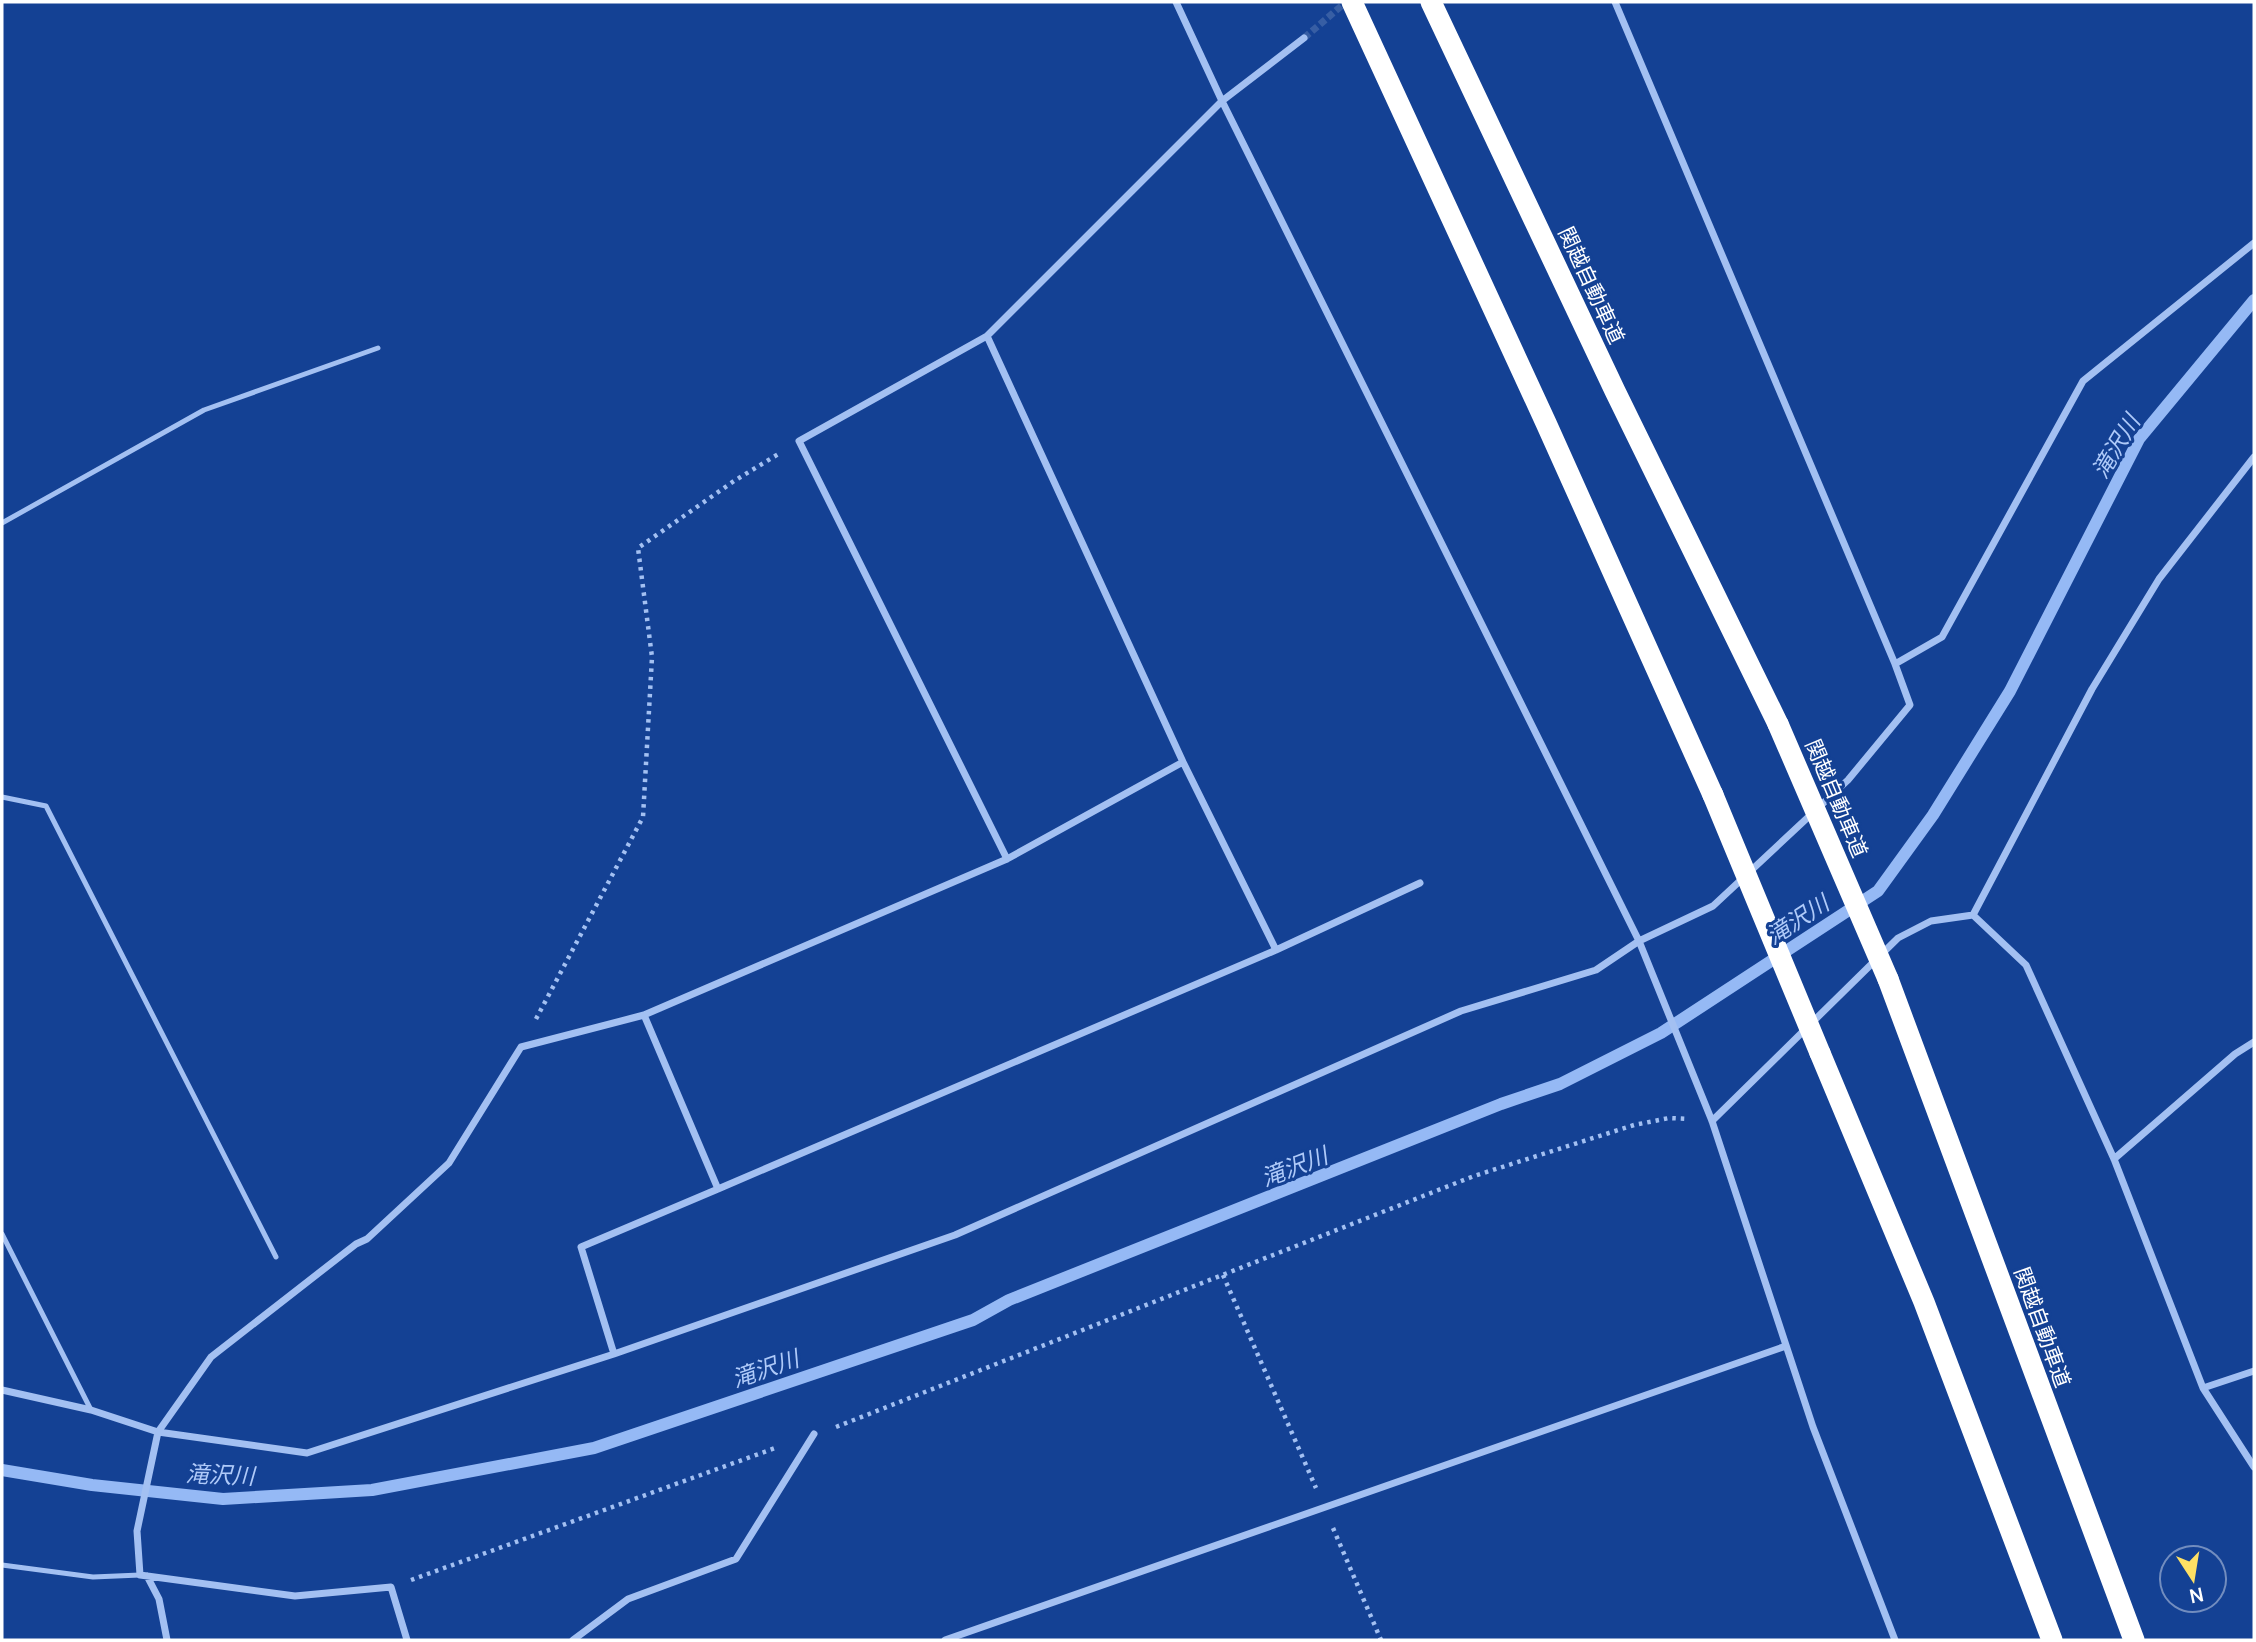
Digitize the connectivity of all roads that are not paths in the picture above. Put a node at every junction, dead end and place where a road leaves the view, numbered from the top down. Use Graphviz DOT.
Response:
graph roads {
  1 [pos="1176,2"];
  2 [pos="1352,2"];
  3 [pos="1431,2"];
  4 [pos="1615,2"];
  5 [pos="1304,38"];
  6 [pos="1222,102"];
  7 [pos="2254,243"];
  8 [pos="987,336"];
  9 [pos="378,348"];
  10 [pos="2254,457"];
  11 [pos="2,523"];
  12 [pos="1895,664"];
  13 [pos="1183,762"];
  14 [pos="2,797"];
  15 [pos="1007,859"];
  16 [pos="1420,883"];
  17 [pos="1973,915"];
  18 [pos="1639,940"];
  19 [pos="1276,950"];
  20 [pos="644,1015"];
  21 [pos="2254,1042"];
  22 [pos="1712,1121"];
  23 [pos="2114,1159"];
  24 [pos="718,1189"];
  25 [pos="2,1234"];
  26 [pos="276,1257"];
  27 [pos="1786,1346"];
  28 [pos="614,1354"];
  29 [pos="2254,1371"];
  30 [pos="2203,1388"];
  31 [pos="2,1390"];
  32 [pos="91,1410"];
  33 [pos="158,1432"];
  34 [pos="814,1434"];
  35 [pos="2254,1467"];
  36 [pos="2,1565"];
  37 [pos="143,1576"];
  38 [pos="167,1640"];
  39 [pos="407,1640"];
  40 [pos="573,1640"];
  41 [pos="945,1640"];
  42 [pos="1895,1640"];
  43 [pos="2052,1640"];
  44 [pos="2134,1640"];
  1 -- 6 [label="street"];
  2 -- 43 [label="highway, bridge"];
  3 -- 44 [label="highway, 関越自動車道, bridge"];
  4 -- 12 [label="street"];
  5 -- 6 [label="street"];
  6 -- 8 [label="street"];
  6 -- 18 [label="street"];
  7 -- 12 [label="street"];
  8 -- 13 [label="street"];
  8 -- 15 [label="street"];
  9 -- 11 [label="lane"];
  10 -- 17 [label="street"];
  12 -- 18 [label="street"];
  13 -- 15 [label="street"];
  13 -- 19 [label="street"];
  14 -- 26 [label="lane"];
  15 -- 20 [label="street"];
  16 -- 19 [label="street"];
  17 -- 22 [label="street"];
  17 -- 23 [label="street"];
  18 -- 22 [label="street"];
  18 -- 28 [label="street"];
  19 -- 24 [label="street"];
  20 -- 24 [label="street"];
  20 -- 33 [label="street"];
  21 -- 23 [label="street"];
  22 -- 27 [label="street"];
  23 -- 30 [label="street"];
  24 -- 28 [label="street"];
  25 -- 32 [label="lane"];
  27 -- 41 [label="street"];
  27 -- 42 [label="street"];
  28 -- 33 [label="street"];
  29 -- 30 [label="street"];
  30 -- 35 [label="street"];
  31 -- 32 [label="street"];
  32 -- 33 [label="street"];
  33 -- 37 [label="street"];
  34 -- 40 [label="street"];
  36 -- 37 [label="lane"];
  37 -- 38 [label="street"];
  37 -- 39 [label="street"];
}
